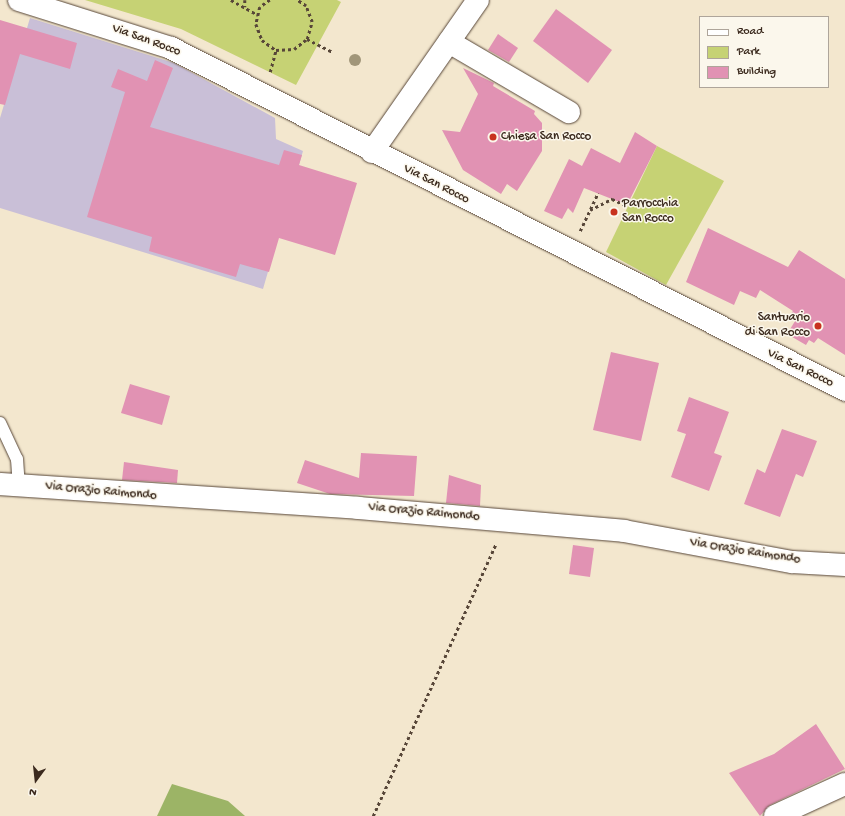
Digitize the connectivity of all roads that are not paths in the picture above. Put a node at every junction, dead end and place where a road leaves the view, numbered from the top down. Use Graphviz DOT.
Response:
graph roads {
  1 [pos="19,0"];
  2 [pos="478,0"];
  3 [pos="449,42"];
  4 [pos="568,112"];
  5 [pos="372,152"];
  6 [pos="845,390"];
  7 [pos="0,423"];
  8 [pos="10,484"];
  9 [pos="845,565"];
  10 [pos="845,784"];
  11 [pos="775,816"];
  1 -- 5 [label="street, Via San Rocco"];
  2 -- 3 [label="street"];
  3 -- 4 [label="street"];
  3 -- 5 [label="street"];
  5 -- 6 [label="street, Via San Rocco"];
  7 -- 8 [label="lane"];
  8 -- 9 [label="street, Via Orazio Raimondo"];
  10 -- 11 [label="street"];
}
